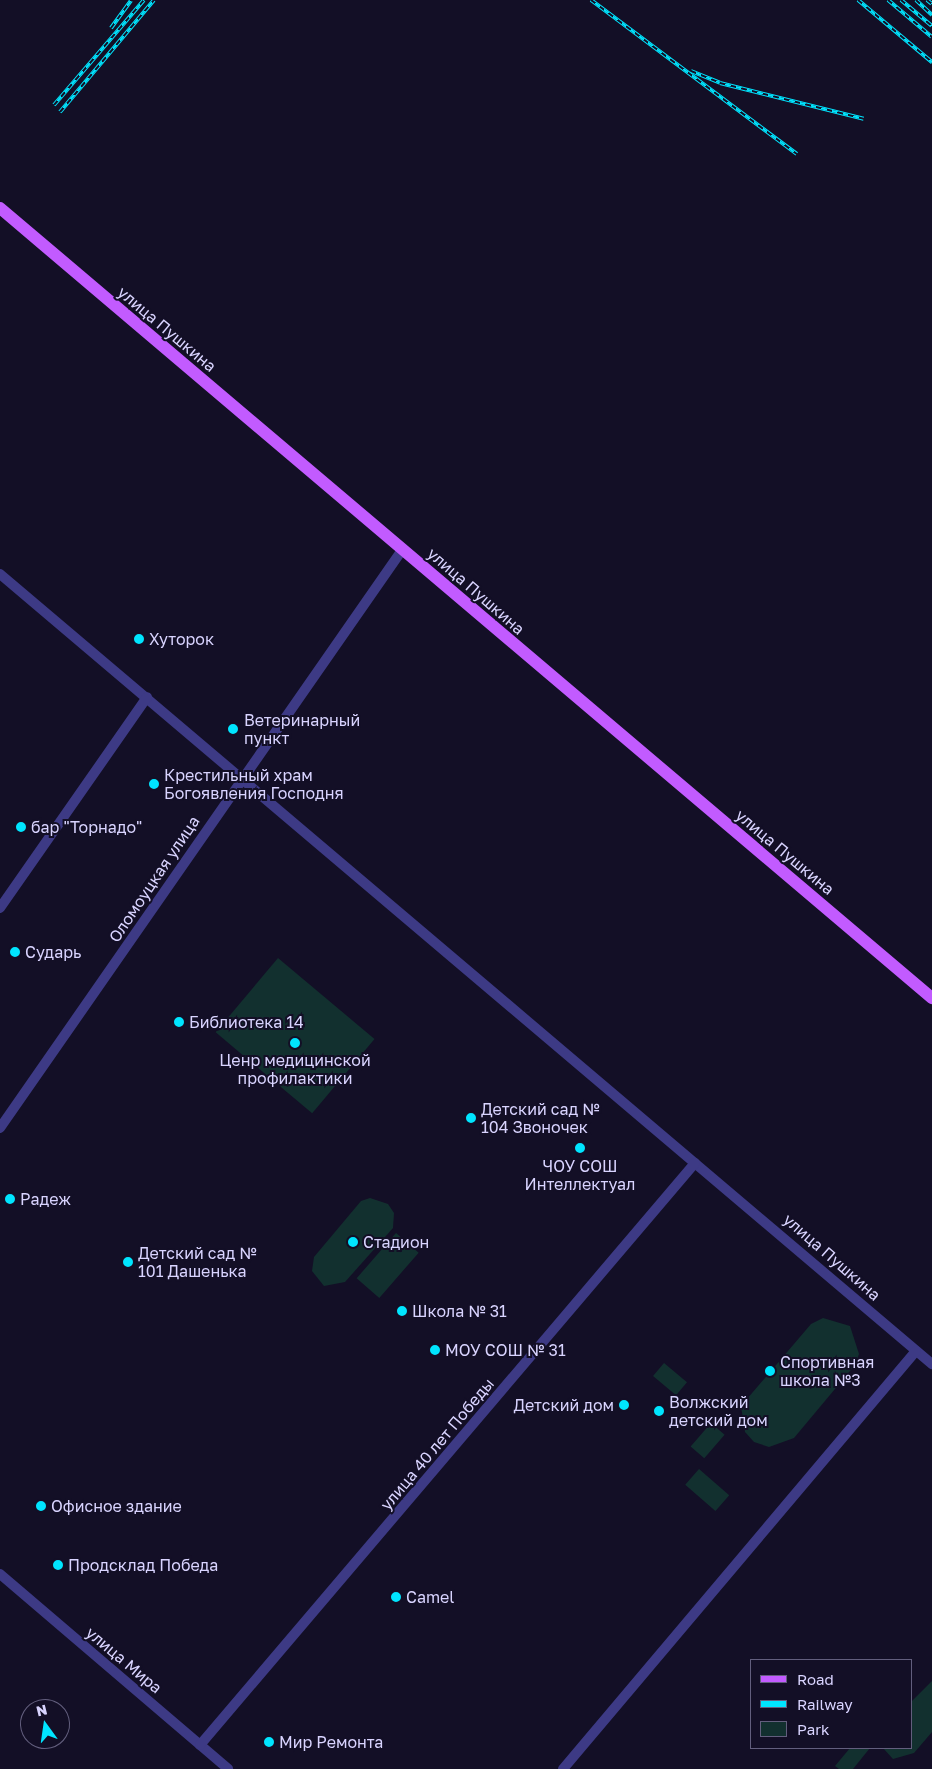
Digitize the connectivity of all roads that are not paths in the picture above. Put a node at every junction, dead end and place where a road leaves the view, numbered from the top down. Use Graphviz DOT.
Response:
graph roads {
  1 [pos="0,208"];
  2 [pos="402,550"];
  3 [pos="0,574"];
  4 [pos="147,697"];
  5 [pos="242,779"];
  6 [pos="0,908"];
  7 [pos="932,998"];
  8 [pos="0,1128"];
  9 [pos="696,1163"];
  10 [pos="916,1351"];
  11 [pos="932,1364"];
  12 [pos="0,1574"];
  13 [pos="200,1745"];
  14 [pos="228,1769"];
  15 [pos="563,1769"];
  1 -- 2 [label="main road, улица Пушкина"];
  2 -- 5 [label="street, Оломоуцкая улица"];
  2 -- 7 [label="main road, улица Пушкина"];
  3 -- 4 [label="street, улица Пушкина"];
  4 -- 5 [label="street, улица Пушкина"];
  4 -- 6 [label="street"];
  5 -- 8 [label="street, Оломоуцкая улица"];
  5 -- 9 [label="street, улица Пушкина"];
  9 -- 10 [label="street, улица Пушкина"];
  9 -- 13 [label="street, улица 40 лет Победы"];
  10 -- 11 [label="street, улица Пушкина"];
  10 -- 15 [label="street"];
  12 -- 13 [label="street, улица Мира"];
  13 -- 14 [label="street, улица Мира"];
}
